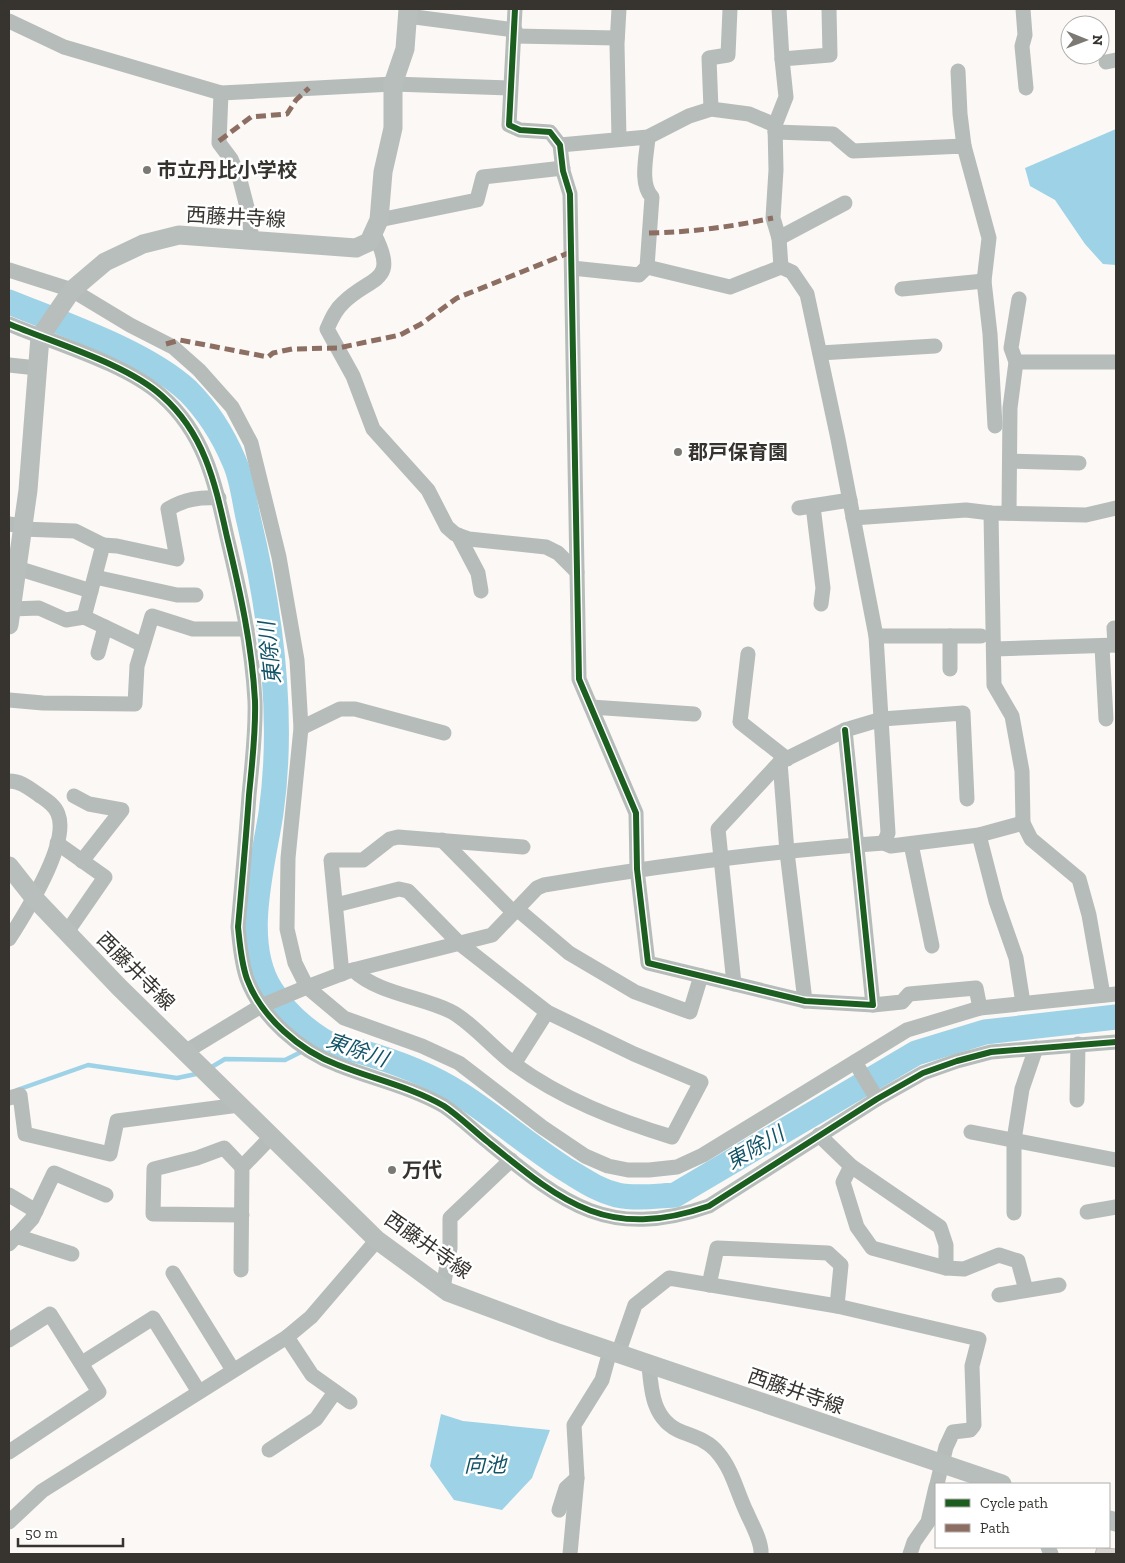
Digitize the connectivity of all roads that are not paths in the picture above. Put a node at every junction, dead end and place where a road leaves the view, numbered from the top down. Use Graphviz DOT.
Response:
graph roads {
  1 [pos="515,9"];
  2 [pos="619,9"];
  3 [pos="730,9"];
  4 [pos="779,9"];
  5 [pos="829,9"];
  6 [pos="1023,9"];
  7 [pos="407,12"];
  8 [pos="9,21"];
  9 [pos="514,33"];
  10 [pos="617,38"];
  11 [pos="782,59"];
  12 [pos="958,71"];
  13 [pos="393,84"];
  14 [pos="510,88"];
  15 [pos="1026,88"];
  16 [pos="221,92"];
  17 [pos="711,109"];
  18 [pos="775,129"];
  19 [pos="648,137"];
  20 [pos="620,139"];
  21 [pos="560,145"];
  22 [pos="964,146"];
  23 [pos="563,168"];
  24 [pos="845,203"];
  25 [pos="377,227"];
  26 [pos="779,238"];
  27 [pos="252,240"];
  28 [pos="647,267"];
  29 [pos="781,267"];
  30 [pos="572,268"];
  31 [pos="9,270"];
  32 [pos="984,281"];
  33 [pos="902,289"];
  34 [pos="67,296"];
  35 [pos="1019,299"];
  36 [pos="9,324"];
  37 [pos="40,337"];
  38 [pos="935,346"];
  39 [pos="820,353"];
  40 [pos="1016,362"];
  41 [pos="1116,362"];
  42 [pos="9,365"];
  43 [pos="37,368"];
  44 [pos="995,426"];
  45 [pos="1010,461"];
  46 [pos="1079,463"];
  47 [pos="218,498"];
  48 [pos="850,500"];
  49 [pos="1116,508"];
  50 [pos="991,513"];
  51 [pos="1008,513"];
  52 [pos="853,518"];
  53 [pos="18,526"];
  54 [pos="458,535"];
  55 [pos="103,546"];
  56 [pos="17,568"];
  57 [pos="577,572"];
  58 [pos="93,584"];
  59 [pos="481,591"];
  60 [pos="196,596"];
  61 [pos="821,604"];
  62 [pos="10,617"];
  63 [pos="84,617"];
  64 [pos="105,627"];
  65 [pos="1114,628"];
  66 [pos="246,630"];
  67 [pos="876,636"];
  68 [pos="950,636"];
  69 [pos="981,636"];
  70 [pos="143,645"];
  71 [pos="1111,645"];
  72 [pos="994,649"];
  73 [pos="98,653"];
  74 [pos="748,654"];
  75 [pos="950,669"];
  76 [pos="9,700"];
  77 [pos="591,707"];
  78 [pos="694,714"];
  79 [pos="882,719"];
  80 [pos="1106,720"];
  81 [pos="301,728"];
  82 [pos="845,730"];
  83 [pos="444,733"];
  84 [pos="783,761"];
  85 [pos="9,781"];
  86 [pos="74,796"];
  87 [pos="968,799"];
  88 [pos="1023,823"];
  89 [pos="979,835"];
  90 [pos="442,840"];
  91 [pos="884,842"];
  92 [pos="58,843"];
  93 [pos="856,844"];
  94 [pos="911,844"];
  95 [pos="523,847"];
  96 [pos="787,852"];
  97 [pos="721,858"];
  98 [pos="82,861"];
  99 [pos="9,866"];
  100 [pos="637,869"];
  101 [pos="35,899"];
  102 [pos="336,905"];
  103 [pos="515,911"];
  104 [pos="67,932"];
  105 [pos="9,939"];
  106 [pos="459,943"];
  107 [pos="932,946"];
  108 [pos="348,972"];
  109 [pos="701,976"];
  110 [pos="734,984"];
  111 [pos="307,987"];
  112 [pos="1110,995"];
  113 [pos="805,1001"];
  114 [pos="1023,1003"];
  115 [pos="873,1005"];
  116 [pos="261,1006"];
  117 [pos="980,1008"];
  118 [pos="546,1012"];
  119 [pos="1116,1042"];
  120 [pos="1078,1044"];
  121 [pos="1036,1048"];
  122 [pos="185,1052"];
  123 [pos="514,1064"];
  124 [pos="857,1064"];
  125 [pos="876,1096"];
  126 [pos="9,1098"];
  127 [pos="1078,1100"];
  128 [pos="239,1105"];
  129 [pos="970,1132"];
  130 [pos="819,1135"];
  131 [pos="271,1137"];
  132 [pos="1014,1140"];
  133 [pos="511,1160"];
  134 [pos="1116,1160"];
  135 [pos="242,1166"];
  136 [pos="851,1166"];
  137 [pos="9,1194"];
  138 [pos="106,1195"];
  139 [pos="1116,1207"];
  140 [pos="36,1211"];
  141 [pos="1014,1212"];
  142 [pos="1087,1212"];
  143 [pos="242,1215"];
  144 [pos="12,1240"];
  145 [pos="377,1240"];
  146 [pos="72,1254"];
  147 [pos="946,1268"];
  148 [pos="241,1270"];
  149 [pos="173,1273"];
  150 [pos="709,1285"];
  151 [pos="1059,1285"];
  152 [pos="443,1288"];
  153 [pos="1026,1290"];
  154 [pos="999,1294"];
  155 [pos="837,1306"];
  156 [pos="287,1337"];
  157 [pos="9,1340"];
  158 [pos="614,1353"];
  159 [pos="82,1363"];
  160 [pos="649,1365"];
  161 [pos="233,1370"];
  162 [pos="199,1392"];
  163 [pos="335,1392"];
  164 [pos="350,1402"];
  165 [pos="269,1450"];
  166 [pos="9,1452"];
  167 [pos="942,1464"];
  168 [pos="577,1478"];
  169 [pos="938,1483"];
  170 [pos="999,1483"];
  171 [pos="935,1494"];
  172 [pos="559,1510"];
  173 [pos="9,1522"];
  174 [pos="570,1554"];
  175 [pos="761,1554"];
  176 [pos="910,1554"];
  1 -- 9 [label="street"];
  2 -- 10 [label="street"];
  3 -- 17 [label="street"];
  4 -- 11 [label="street"];
  5 -- 11 [label="street"];
  6 -- 15 [label="street"];
  7 -- 9 [label="street"];
  7 -- 13 [label="main road"];
  8 -- 16 [label="street"];
  9 -- 10 [label="street"];
  9 -- 14 [label="street"];
  10 -- 20 [label="street"];
  11 -- 18 [label="street"];
  12 -- 22 [label="street"];
  13 -- 14 [label="street"];
  13 -- 16 [label="street"];
  13 -- 25 [label="main road"];
  14 -- 21 [label="street"];
  16 -- 27 [label="street"];
  17 -- 18 [label="street"];
  17 -- 19 [label="street"];
  18 -- 22 [label="street"];
  18 -- 26 [label="street"];
  19 -- 20 [label="street"];
  19 -- 28 [label="street"];
  20 -- 21 [label="street"];
  21 -- 23 [label="street"];
  22 -- 32 [label="street"];
  23 -- 25 [label="street"];
  23 -- 30 [label="street"];
  24 -- 26 [label="street"];
  25 -- 27 [label="main road, 西藤井寺線"];
  25 -- 54 [label="street"];
  26 -- 29 [label="street"];
  27 -- 34 [label="main road, 西藤井寺線"];
  28 -- 29 [label="street"];
  28 -- 30 [label="street"];
  29 -- 39 [label="street"];
  30 -- 57 [label="street"];
  31 -- 34 [label="street"];
  32 -- 33 [label="street"];
  32 -- 44 [label="street"];
  34 -- 37 [label="main road, 西藤井寺線"];
  34 -- 81 [label="street"];
  35 -- 40 [label="street"];
  36 -- 37 [label="street"];
  37 -- 43 [label="main road, 西藤井寺線"];
  37 -- 47 [label="street"];
  38 -- 39 [label="street"];
  39 -- 48 [label="street"];
  40 -- 41 [label="street"];
  40 -- 45 [label="street"];
  42 -- 43 [label="street"];
  43 -- 53 [label="main road, 西藤井寺線"];
  45 -- 46 [label="street"];
  45 -- 51 [label="street"];
  47 -- 55 [label="street"];
  47 -- 66 [label="street"];
  48 -- 52 [label="street"];
  48 -- 61 [label="street"];
  49 -- 51 [label="street"];
  50 -- 51 [label="street"];
  50 -- 52 [label="street"];
  50 -- 72 [label="street"];
  52 -- 67 [label="street"];
  53 -- 55 [label="street"];
  53 -- 56 [label="main road, 西藤井寺線"];
  54 -- 57 [label="street"];
  54 -- 59 [label="street"];
  55 -- 58 [label="street"];
  56 -- 58 [label="street"];
  56 -- 62 [label="main road, 西藤井寺線"];
  57 -- 77 [label="street"];
  58 -- 60 [label="street"];
  58 -- 63 [label="street"];
  62 -- 63 [label="street"];
  63 -- 64 [label="street"];
  64 -- 70 [label="street"];
  64 -- 73 [label="street"];
  65 -- 71 [label="street"];
  66 -- 70 [label="street"];
  66 -- 116 [label="street"];
  67 -- 68 [label="street"];
  67 -- 79 [label="street"];
  68 -- 69 [label="street"];
  68 -- 75 [label="street"];
  70 -- 76 [label="street"];
  71 -- 72 [label="street"];
  71 -- 80 [label="street"];
  72 -- 88 [label="street"];
  74 -- 84 [label="street"];
  77 -- 78 [label="street"];
  77 -- 100 [label="street"];
  79 -- 82 [label="street"];
  79 -- 87 [label="street"];
  79 -- 91 [label="street"];
  81 -- 83 [label="street"];
  81 -- 111 [label="street"];
  82 -- 84 [label="street"];
  82 -- 93 [label="street"];
  84 -- 96 [label="street"];
  84 -- 97 [label="street"];
  85 -- 92 [label="street"];
  86 -- 98 [label="street"];
  88 -- 89 [label="street"];
  88 -- 112 [label="street"];
  89 -- 94 [label="street"];
  89 -- 114 [label="street"];
  90 -- 95 [label="street"];
  90 -- 102 [label="street"];
  90 -- 103 [label="street"];
  91 -- 93 [label="street"];
  91 -- 94 [label="street"];
  92 -- 98 [label="street"];
  92 -- 101 [label="street"];
  93 -- 96 [label="street"];
  93 -- 115 [label="street"];
  94 -- 107 [label="street"];
  96 -- 97 [label="street"];
  96 -- 113 [label="street"];
  97 -- 100 [label="street"];
  97 -- 110 [label="street"];
  98 -- 104 [label="street"];
  99 -- 101 [label="main road, 西藤井寺線"];
  100 -- 103 [label="street"];
  100 -- 109 [label="street"];
  101 -- 104 [label="main road, 西藤井寺線"];
  101 -- 105 [label="street"];
  102 -- 106 [label="street"];
  102 -- 108 [label="street"];
  103 -- 106 [label="street"];
  103 -- 109 [label="street"];
  104 -- 122 [label="main road, 西藤井寺線"];
  106 -- 108 [label="street"];
  106 -- 118 [label="street"];
  108 -- 111 [label="street"];
  108 -- 123 [label="street"];
  109 -- 110 [label="street"];
  110 -- 113 [label="street"];
  111 -- 116 [label="street"];
  111 -- 124 [label="street"];
  112 -- 114 [label="street"];
  113 -- 115 [label="street"];
  114 -- 117 [label="street"];
  115 -- 117 [label="street"];
  116 -- 122 [label="street"];
  116 -- 133 [label="street"];
  117 -- 124 [label="street"];
  118 -- 123 [label="street"];
  118 -- 123 [label="street"];
  119 -- 120 [label="street"];
  120 -- 121 [label="street"];
  120 -- 127 [label="street"];
  121 -- 125 [label="street"];
  121 -- 132 [label="street"];
  122 -- 128 [label="main road, 西藤井寺線"];
  124 -- 125 [label="street"];
  125 -- 130 [label="street"];
  126 -- 128 [label="street"];
  128 -- 131 [label="main road, 西藤井寺線"];
  129 -- 132 [label="street"];
  130 -- 133 [label="street"];
  130 -- 136 [label="street"];
  131 -- 135 [label="street"];
  131 -- 145 [label="main road, 西藤井寺線"];
  132 -- 134 [label="street"];
  132 -- 141 [label="street"];
  133 -- 152 [label="street"];
  135 -- 143 [label="street"];
  135 -- 143 [label="street"];
  136 -- 147 [label="street"];
  136 -- 147 [label="street"];
  137 -- 140 [label="street"];
  138 -- 140 [label="street"];
  139 -- 142 [label="street"];
  140 -- 144 [label="street"];
  143 -- 148 [label="street"];
  144 -- 146 [label="street"];
  145 -- 152 [label="main road, 西藤井寺線"];
  145 -- 156 [label="street"];
  147 -- 153 [label="street"];
  149 -- 161 [label="street"];
  150 -- 155 [label="street"];
  150 -- 155 [label="street"];
  150 -- 158 [label="street"];
  151 -- 153 [label="street"];
  152 -- 158 [label="main road, 西藤井寺線"];
  153 -- 154 [label="street"];
  155 -- 167 [label="street"];
  156 -- 161 [label="street"];
  156 -- 163 [label="street"];
  157 -- 159 [label="street"];
  158 -- 160 [label="main road, 西藤井寺線"];
  158 -- 168 [label="street"];
  159 -- 162 [label="street"];
  159 -- 166 [label="street"];
  160 -- 167 [label="main road, 西藤井寺線"];
  160 -- 175 [label="street"];
  161 -- 162 [label="street"];
  162 -- 173 [label="street"];
  163 -- 164 [label="street"];
  163 -- 165 [label="street"];
  167 -- 169 [label="street"];
  167 -- 170 [label="main road, 西藤井寺線"];
  168 -- 172 [label="street"];
  168 -- 174 [label="street"];
  171 -- 176 [label="street"];
}
